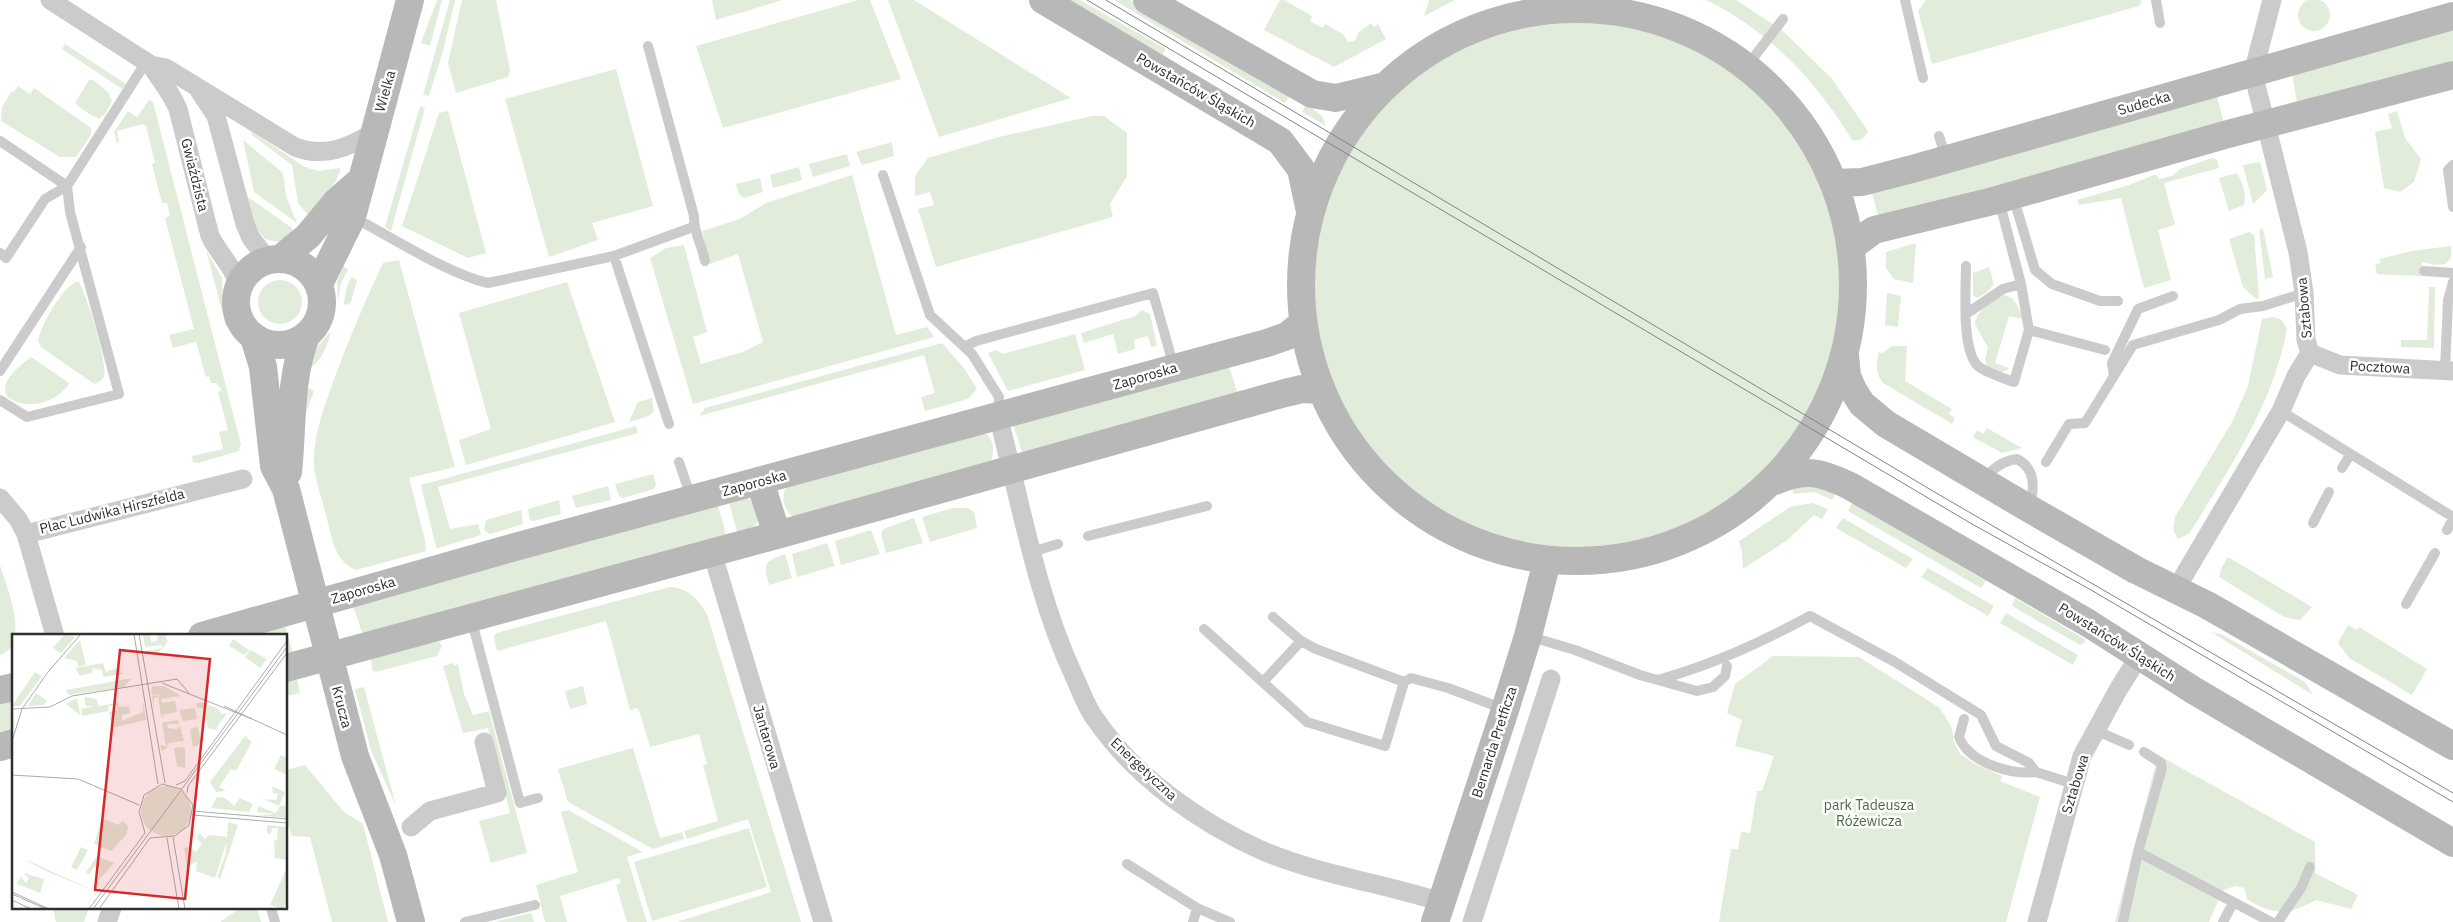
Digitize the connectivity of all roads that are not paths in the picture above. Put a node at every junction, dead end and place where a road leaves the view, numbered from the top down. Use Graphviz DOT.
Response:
graph roads {
  1 [pos="50,0"];
  2 [pos="410,0"];
  3 [pos="1043,0"];
  4 [pos="1148,0"];
  5 [pos="1905,0"];
  6 [pos="2156,0"];
  7 [pos="2272,0"];
  8 [pos="1551,4"];
  9 [pos="1595,4"];
  10 [pos="2449,13"];
  11 [pos="1783,18"];
  12 [pos="2160,23"];
  13 [pos="648,46"];
  14 [pos="149,63"];
  15 [pos="1747,66"];
  16 [pos="2253,73"];
  17 [pos="2453,75"];
  18 [pos="1923,78"];
  19 [pos="195,87"];
  20 [pos="1381,87"];
  21 [pos="2264,126"];
  22 [pos="374,132"];
  23 [pos="0,141"];
  24 [pos="2453,165"];
  25 [pos="883,175"];
  26 [pos="360,181"];
  27 [pos="1834,183"];
  28 [pos="68,186"];
  29 [pos="2006,197"];
  30 [pos="2453,207"];
  31 [pos="1310,212"];
  32 [pos="352,217"];
  33 [pos="693,227"];
  34 [pos="81,247"];
  35 [pos="1851,247"];
  36 [pos="0,254"];
  37 [pos="614,256"];
  38 [pos="274,259"];
  39 [pos="706,261"];
  40 [pos="1966,266"];
  41 [pos="2424,270"];
  42 [pos="2453,273"];
  43 [pos="2453,282"];
  44 [pos="319,284"];
  45 [pos="2021,284"];
  46 [pos="240,285"];
  47 [pos="2304,293"];
  48 [pos="2173,296"];
  49 [pos="2118,301"];
  50 [pos="1966,314"];
  51 [pos="1302,324"];
  52 [pos="2029,330"];
  53 [pos="306,336"];
  54 [pos="254,337"];
  55 [pos="966,346"];
  56 [pos="2105,350"];
  57 [pos="2310,353"];
  58 [pos="1845,356"];
  59 [pos="1174,368"];
  60 [pos="2449,370"];
  61 [pos="0,371"];
  62 [pos="2114,376"];
  63 [pos="1321,390"];
  64 [pos="0,400"];
  65 [pos="2281,411"];
  66 [pos="998,416"];
  67 [pos="669,424"];
  68 [pos="2350,455"];
  69 [pos="680,462"];
  70 [pos="2046,462"];
  71 [pos="2342,468"];
  72 [pos="1011,470"];
  73 [pos="243,479"];
  74 [pos="760,481"];
  75 [pos="1984,481"];
  76 [pos="1772,482"];
  77 [pos="286,489"];
  78 [pos="2329,492"];
  79 [pos="0,498"];
  80 [pos="692,500"];
  81 [pos="1207,506"];
  82 [pos="2028,508"];
  83 [pos="2453,518"];
  84 [pos="2312,522"];
  85 [pos="2447,530"];
  86 [pos="26,534"];
  87 [pos="777,535"];
  88 [pos="1088,536"];
  89 [pos="1058,544"];
  90 [pos="712,552"];
  91 [pos="1032,552"];
  92 [pos="2434,553"];
  93 [pos="1546,561"];
  94 [pos="2176,588"];
  95 [pos="315,604"];
  96 [pos="2406,604"];
  97 [pos="470,617"];
  98 [pos="1273,617"];
  99 [pos="1204,629"];
  100 [pos="54,634"];
  101 [pos="209,634"];
  102 [pos="1528,636"];
  103 [pos="1301,641"];
  104 [pos="2139,656"];
  105 [pos="329,657"];
  106 [pos="1727,666"];
  107 [pos="288,667"];
  108 [pos="1551,679"];
  109 [pos="1658,680"];
  110 [pos="1263,682"];
  111 [pos="1404,682"];
  112 [pos="1505,710"];
  113 [pos="1964,719"];
  114 [pos="2095,730"];
  115 [pos="484,742"];
  116 [pos="2130,745"];
  117 [pos="2453,746"];
  118 [pos="2144,752"];
  119 [pos="2036,772"];
  120 [pos="2074,784"];
  121 [pos="538,798"];
  122 [pos="434,826"];
  123 [pos="411,827"];
  124 [pos="385,834"];
  125 [pos="2453,843"];
  126 [pos="2138,852"];
  127 [pos="1127,864"];
  128 [pos="2310,867"];
  129 [pos="2233,903"];
  130 [pos="535,905"];
  131 [pos="1197,908"];
  132 [pos="1438,912"];
  133 [pos="411,922"];
  134 [pos="465,922"];
  135 [pos="823,922"];
  136 [pos="1193,922"];
  137 [pos="1230,922"];
  138 [pos="1472,922"];
  139 [pos="2037,922"];
  140 [pos="2123,922"];
  141 [pos="2223,922"];
  142 [pos="2271,922"];
  143 [pos="2278,922"];
  1 -- 14 [label="street, Gwiaździsta"];
  2 -- 22 [label="main road, Wielka"];
  3 -- 31 [label="main road, Powstańców Śląskich"];
  4 -- 20 [label="main road"];
  5 -- 18 [label="lane"];
  6 -- 12 [label="lane"];
  7 -- 16 [label="street, Sztabowa"];
  8 -- 9 [label="main road"];
  8 -- 20 [label="main road"];
  9 -- 15 [label="main road"];
  10 -- 16 [label="main road, Sudecka"];
  11 -- 15 [label="lane"];
  13 -- 33 [label="lane"];
  14 -- 19 [label="street, Gwiaździsta"];
  14 -- 28 [label="lane"];
  14 -- 46 [label="street, Gwiaździsta"];
  15 -- 27 [label="main road"];
  16 -- 21 [label="street, Sztabowa"];
  16 -- 27 [label="main road, Sudecka"];
  17 -- 21 [label="main road"];
  19 -- 22 [label="street, Gwiaździsta"];
  19 -- 38 [label="street, Gwiaździsta"];
  20 -- 31 [label="main road"];
  21 -- 29 [label="main road"];
  21 -- 47 [label="street, Sztabowa"];
  22 -- 26 [label="main road, Wielka"];
  23 -- 28 [label="lane"];
  24 -- 30 [label="lane"];
  25 -- 55 [label="lane"];
  26 -- 32 [label="main road, Wielka"];
  26 -- 38 [label="main road"];
  27 -- 35 [label="main road"];
  28 -- 34 [label="lane"];
  28 -- 36 [label="lane"];
  29 -- 35 [label="main road"];
  29 -- 45 [label="lane"];
  29 -- 49 [label="lane"];
  31 -- 51 [label="main road"];
  32 -- 37 [label="lane"];
  32 -- 44 [label="main road, Wielka"];
  33 -- 37 [label="lane"];
  33 -- 39 [label="lane"];
  34 -- 61 [label="lane"];
  34 -- 64 [label="lane"];
  35 -- 58 [label="main road"];
  37 -- 67 [label="lane"];
  38 -- 44 [label="main road"];
  38 -- 46 [label="main road"];
  40 -- 50 [label="lane"];
  41 -- 42 [label="lane"];
  43 -- 60 [label="lane"];
  44 -- 53 [label="main road"];
  45 -- 50 [label="lane"];
  45 -- 52 [label="lane"];
  46 -- 54 [label="main road"];
  47 -- 57 [label="street, Sztabowa"];
  47 -- 62 [label="lane"];
  48 -- 62 [label="lane"];
  50 -- 52 [label="lane"];
  51 -- 59 [label="main road, Zaporoska"];
  51 -- 63 [label="main road"];
  52 -- 56 [label="lane"];
  53 -- 54 [label="main road"];
  53 -- 77 [label="main road, Krucza"];
  54 -- 77 [label="main road, Krucza"];
  55 -- 59 [label="lane"];
  55 -- 66 [label="lane"];
  57 -- 60 [label="street, Pocztowa"];
  57 -- 65 [label="street, Sztabowa"];
  58 -- 75 [label="main road"];
  58 -- 76 [label="main road"];
  59 -- 66 [label="main road, Zaporoska"];
  62 -- 70 [label="lane"];
  63 -- 72 [label="main road"];
  63 -- 93 [label="main road"];
  65 -- 68 [label="lane"];
  65 -- 94 [label="street, Sztabowa"];
  66 -- 72 [label="street, Energetyczna"];
  66 -- 74 [label="main road, Zaporoska"];
  68 -- 71 [label="lane"];
  68 -- 83 [label="lane"];
  69 -- 80 [label="lane"];
  72 -- 87 [label="main road"];
  72 -- 91 [label="street, Energetyczna"];
  73 -- 86 [label="street, Plac Ludwika Hirszfelda"];
  74 -- 80 [label="main road, Zaporoska"];
  74 -- 87 [label="main road"];
  75 -- 82 [label="main road"];
  75 -- 82 [label="lane"];
  76 -- 93 [label="main road"];
  76 -- 104 [label="main road, Powstańców Śląskich"];
  77 -- 95 [label="main road, Krucza"];
  78 -- 84 [label="lane"];
  79 -- 86 [label="street"];
  80 -- 95 [label="main road, Zaporoska"];
  81 -- 88 [label="lane"];
  82 -- 94 [label="main road"];
  83 -- 85 [label="lane"];
  86 -- 100 [label="street, Plac Ludwika Hirszfelda"];
  87 -- 90 [label="main road"];
  89 -- 91 [label="lane"];
  90 -- 97 [label="main road"];
  90 -- 135 [label="street, Jantarowa"];
  91 -- 132 [label="street, Energetyczna"];
  92 -- 96 [label="lane"];
  93 -- 102 [label="main road, Bernarda Pretficza"];
  94 -- 117 [label="main road"];
  95 -- 101 [label="main road, Zaporoska"];
  95 -- 105 [label="main road, Krucza"];
  97 -- 105 [label="main road"];
  97 -- 121 [label="lane"];
  98 -- 103 [label="lane"];
  99 -- 110 [label="lane"];
  102 -- 109 [label="lane"];
  102 -- 112 [label="main road, Bernarda Pretficza"];
  103 -- 110 [label="lane"];
  103 -- 111 [label="lane"];
  104 -- 114 [label="street, Sztabowa"];
  104 -- 125 [label="main road, Powstańców Śląskich"];
  105 -- 107 [label="main road"];
  105 -- 124 [label="main road, Krucza"];
  106 -- 109 [label="lane"];
  108 -- 138 [label="street"];
  109 -- 119 [label="lane"];
  110 -- 111 [label="lane"];
  111 -- 112 [label="lane"];
  112 -- 132 [label="main road, Bernarda Pretficza"];
  113 -- 119 [label="lane"];
  114 -- 116 [label="lane"];
  114 -- 120 [label="street, Sztabowa"];
  115 -- 123 [label="street"];
  118 -- 126 [label="lane"];
  119 -- 120 [label="lane"];
  120 -- 139 [label="street, Sztabowa"];
  122 -- 123 [label="street"];
  123 -- 124 [label="street"];
  124 -- 133 [label="main road, Krucza"];
  126 -- 129 [label="lane"];
  126 -- 140 [label="lane"];
  127 -- 131 [label="lane"];
  128 -- 143 [label="lane"];
  129 -- 141 [label="lane"];
  129 -- 142 [label="lane"];
  130 -- 134 [label="lane"];
  131 -- 136 [label="lane"];
  131 -- 137 [label="lane"];
}
